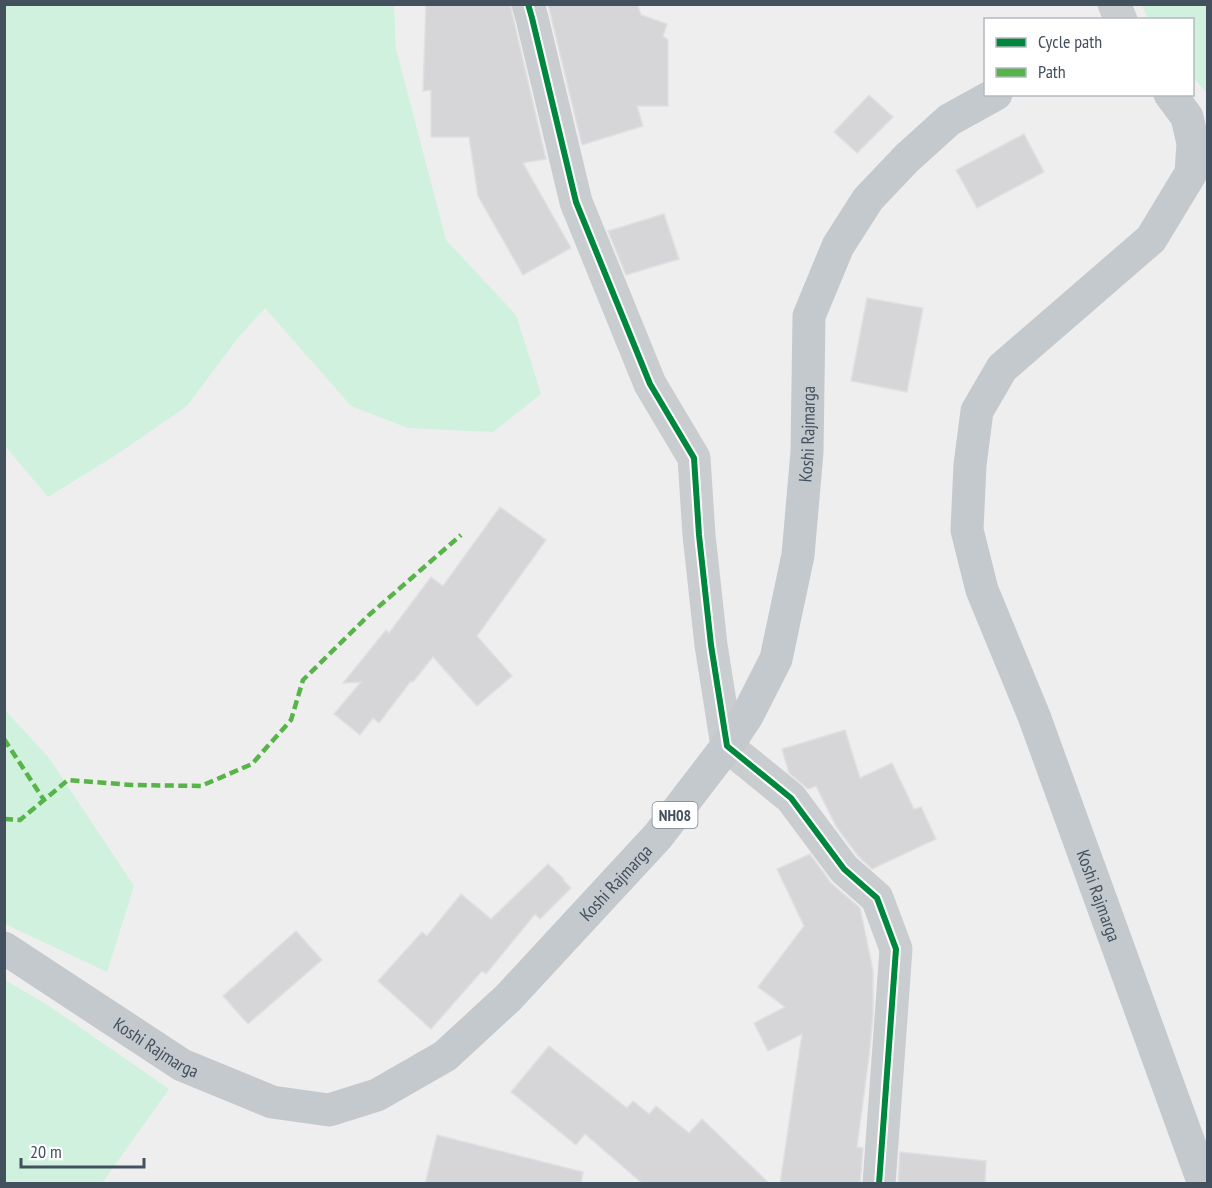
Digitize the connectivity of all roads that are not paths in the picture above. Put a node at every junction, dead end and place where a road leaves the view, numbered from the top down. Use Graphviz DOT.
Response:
graph roads {
  1 [pos="528,4"];
  2 [pos="992,96"];
  3 [pos="1171,96"];
  4 [pos="727,746"];
  5 [pos="4,948"];
  6 [pos="879,1184"];
  7 [pos="1204,1184"];
  1 -- 4 [label="street"];
  2 -- 4 [label="main road, Koshi Rajmarga / NH08"];
  3 -- 7 [label="main road, Koshi Rajmarga"];
  4 -- 5 [label="main road, Koshi Rajmarga / NH08"];
  4 -- 6 [label="street"];
}
